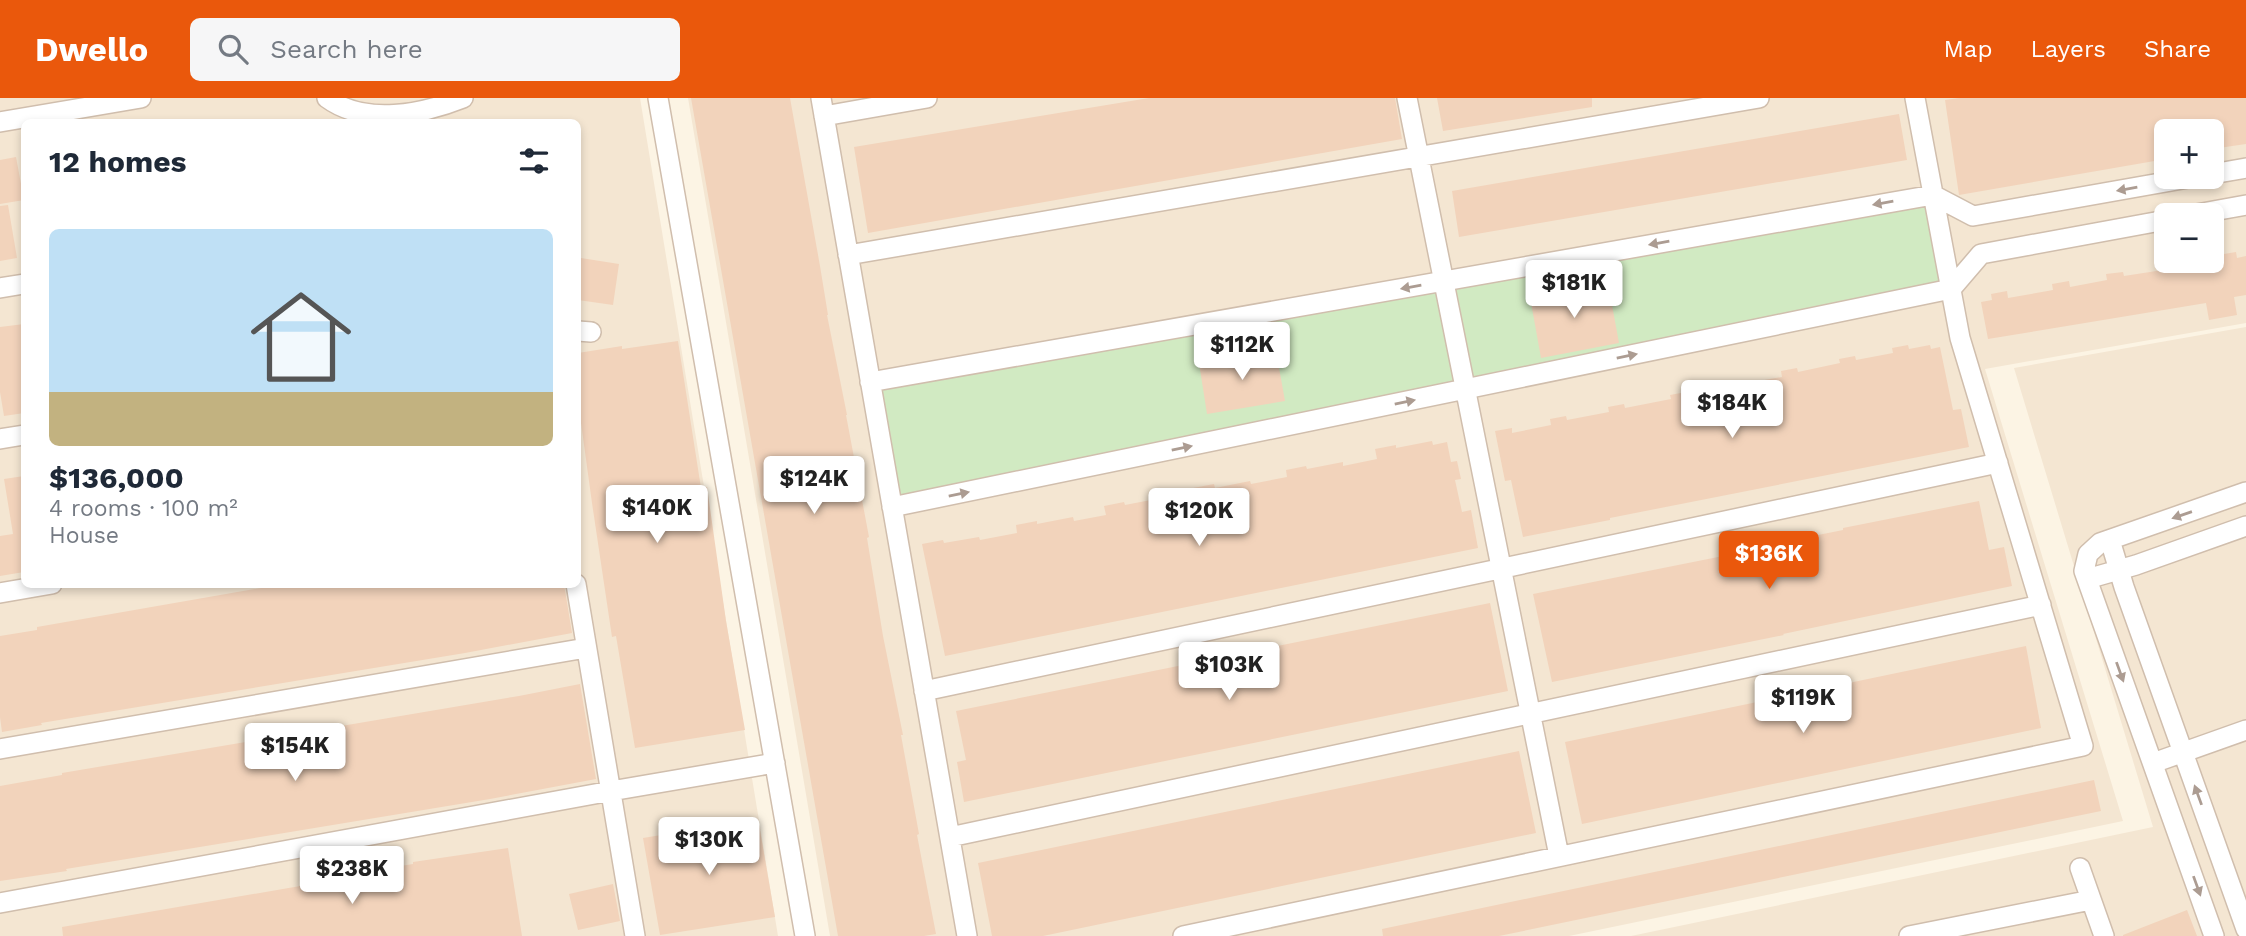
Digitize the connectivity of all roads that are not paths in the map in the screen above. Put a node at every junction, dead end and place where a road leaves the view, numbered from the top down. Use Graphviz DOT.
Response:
graph roads {
  1 [pos="141,98"];
  2 [pos="327,98"];
  3 [pos="463,98"];
  4 [pos="658,98"];
  5 [pos="927,98"];
  6 [pos="1407,98"];
  7 [pos="1759,98"];
  8 [pos="1915,98"];
  9 [pos="822,107"];
  10 [pos="0,122"];
  11 [pos="1418,157"];
  12 [pos="2246,167"];
  13 [pos="2224,172"];
  14 [pos="2154,184"];
  15 [pos="1933,195"];
  16 [pos="2246,205"];
  17 [pos="2224,209"];
  18 [pos="2154,222"];
  19 [pos="848,255"];
  20 [pos="1444,281"];
  21 [pos="21,284"];
  22 [pos="0,288"];
  23 [pos="1951,289"];
  24 [pos="870,382"];
  25 [pos="1465,389"];
  26 [pos="21,436"];
  27 [pos="0,439"];
  28 [pos="1998,463"];
  29 [pos="2238,495"];
  30 [pos="892,507"];
  31 [pos="2244,526"];
  32 [pos="2110,540"];
  33 [pos="1501,569"];
  34 [pos="2119,569"];
  35 [pos="2087,579"];
  36 [pos="29,588"];
  37 [pos="577,588"];
  38 [pos="0,593"];
  39 [pos="2041,605"];
  40 [pos="586,648"];
  41 [pos="924,691"];
  42 [pos="1530,714"];
  43 [pos="2246,730"];
  44 [pos="0,749"];
  45 [pos="2182,751"];
  46 [pos="775,763"];
  47 [pos="2153,763"];
  48 [pos="611,791"];
  49 [pos="950,837"];
  50 [pos="1559,856"];
  51 [pos="2080,868"];
  52 [pos="2091,900"];
  53 [pos="0,903"];
  54 [pos="2246,929"];
  55 [pos="635,936"];
  56 [pos="805,936"];
  57 [pos="967,936"];
  58 [pos="1183,936"];
  59 [pos="1909,936"];
  60 [pos="2104,936"];
  61 [pos="2214,936"];
  1 -- 10 [label="street"];
  2 -- 3 [label="street"];
  4 -- 46 [label="street"];
  5 -- 9 [label="street"];
  6 -- 11 [label="street"];
  7 -- 11 [label="street"];
  8 -- 15 [label="street"];
  9 -- 19 [label="street"];
  11 -- 19 [label="street"];
  11 -- 20 [label="street"];
  12 -- 13 [label="street"];
  14 -- 15 [label="street, one-way"];
  15 -- 20 [label="street, one-way"];
  15 -- 23 [label="street"];
  16 -- 17 [label="street"];
  18 -- 23 [label="street"];
  19 -- 24 [label="street"];
  20 -- 24 [label="street, one-way"];
  20 -- 25 [label="street"];
  21 -- 22 [label="street"];
  25 -- 23 [label="street, one-way"];
  23 -- 28 [label="street"];
  24 -- 30 [label="street"];
  30 -- 25 [label="street, one-way"];
  25 -- 33 [label="street"];
  26 -- 27 [label="street"];
  28 -- 33 [label="street"];
  28 -- 39 [label="street"];
  29 -- 31 [label="street"];
  29 -- 32 [label="street, one-way"];
  30 -- 41 [label="street"];
  31 -- 34 [label="street"];
  32 -- 34 [label="street"];
  32 -- 35 [label="street"];
  33 -- 41 [label="street"];
  33 -- 42 [label="street"];
  34 -- 35 [label="street"];
  34 -- 45 [label="street"];
  35 -- 47 [label="street, one-way"];
  36 -- 38 [label="street"];
  37 -- 40 [label="street"];
  39 -- 42 [label="street"];
  39 -- 50 [label="street"];
  40 -- 44 [label="street"];
  40 -- 48 [label="street"];
  41 -- 49 [label="street"];
  42 -- 49 [label="street"];
  42 -- 50 [label="street"];
  43 -- 45 [label="street"];
  45 -- 47 [label="street"];
  54 -- 45 [label="street, one-way"];
  46 -- 48 [label="street"];
  46 -- 56 [label="street"];
  47 -- 61 [label="street, one-way"];
  48 -- 53 [label="street"];
  48 -- 55 [label="street"];
  49 -- 57 [label="street"];
  50 -- 58 [label="street"];
  51 -- 52 [label="street"];
  52 -- 59 [label="street"];
  52 -- 60 [label="street"];
}
